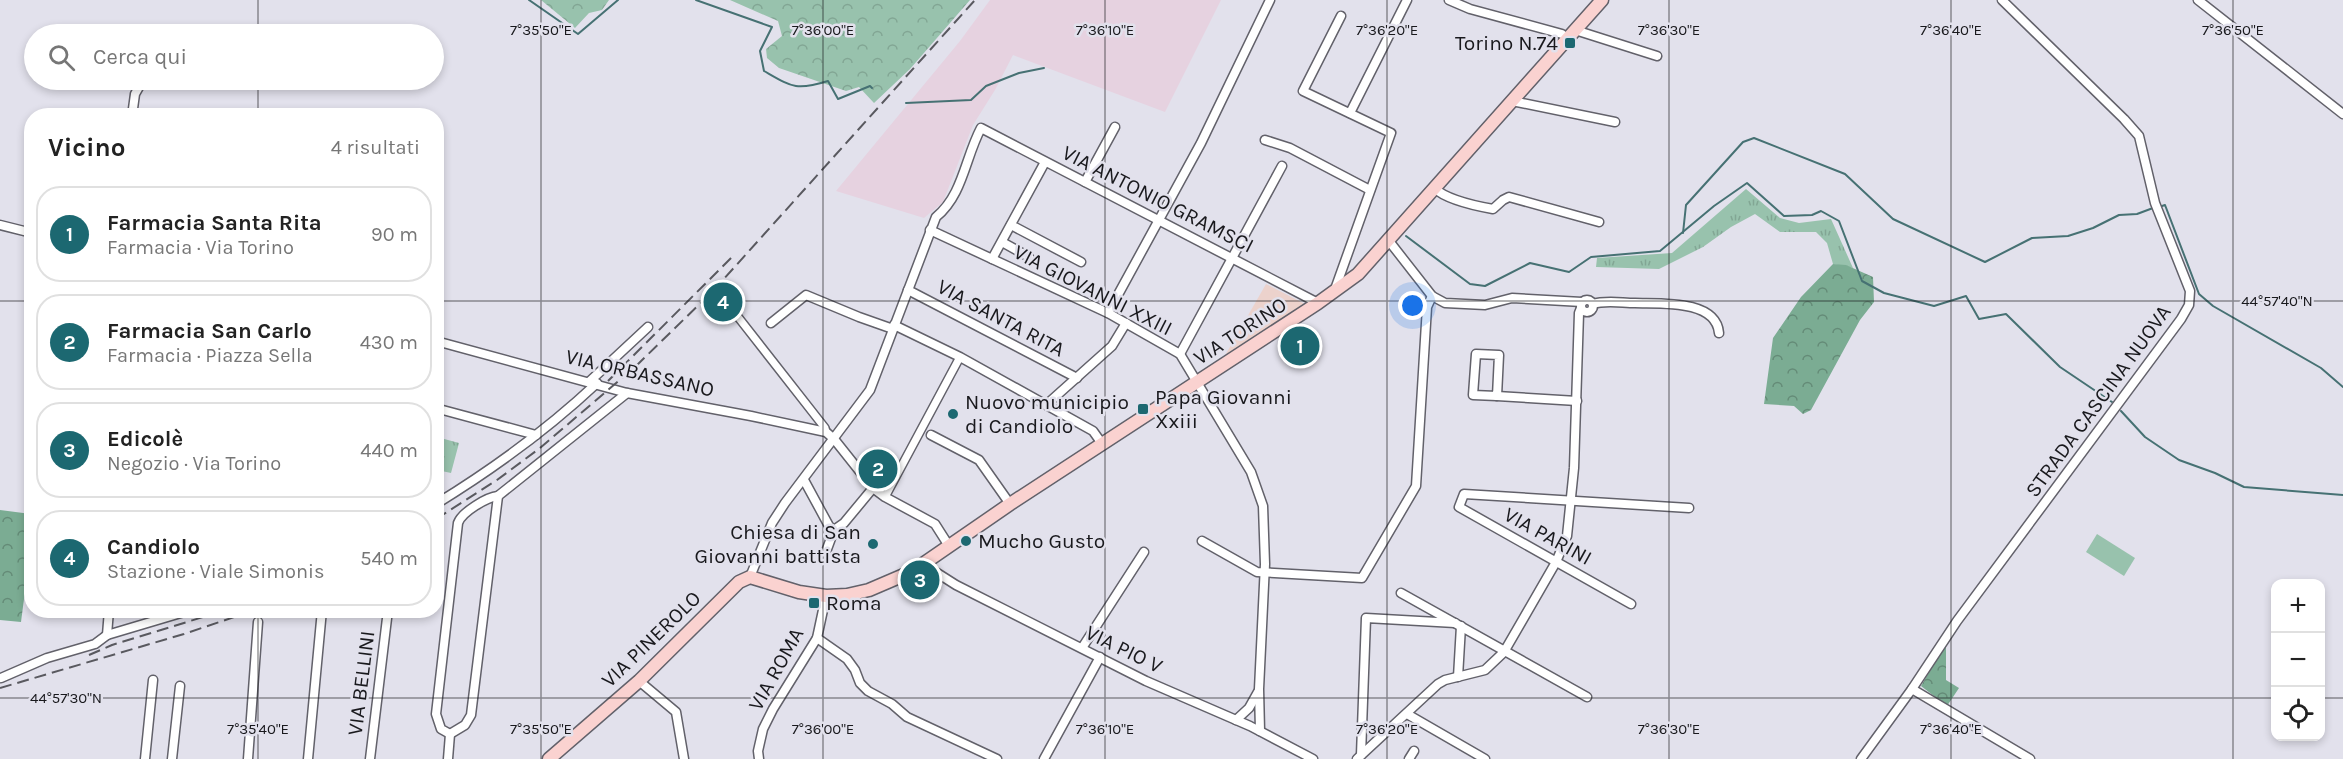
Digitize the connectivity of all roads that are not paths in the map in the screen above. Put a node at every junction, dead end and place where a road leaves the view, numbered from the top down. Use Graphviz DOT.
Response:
graph roads {
  1 [pos="1269,0"];
  2 [pos="1407,0"];
  3 [pos="1449,0"];
  4 [pos="1602,0"];
  5 [pos="2002,0"];
  6 [pos="2198,0"];
  7 [pos="1341,16"];
  8 [pos="1571,34"];
  9 [pos="1657,56"];
  10 [pos="137,90"];
  11 [pos="1512,101"];
  12 [pos="133,108"];
  13 [pos="1350,113"];
  14 [pos="2343,114"];
  15 [pos="1615,122"];
  16 [pos="1114,127"];
  17 [pos="1265,140"];
  18 [pos="1046,162"];
  19 [pos="1282,166"];
  20 [pos="1085,182"];
  21 [pos="1434,188"];
  22 [pos="1370,190"];
  23 [pos="1159,221"];
  24 [pos="1599,222"];
  25 [pos="0,225"];
  26 [pos="1011,225"];
  27 [pos="930,230"];
  28 [pos="24,231"];
  29 [pos="1389,241"];
  30 [pos="1002,242"];
  31 [pos="1029,257"];
  32 [pos="1233,258"];
  33 [pos="992,260"];
  34 [pos="1081,262"];
  35 [pos="908,290"];
  36 [pos="1334,292"];
  37 [pos="1432,296"];
  38 [pos="1318,303"];
  39 [pos="1586,306"];
  40 [pos="730,308"];
  41 [pos="1108,314"];
  42 [pos="771,323"];
  43 [pos="1126,323"];
  44 [pos="648,327"];
  45 [pos="893,327"];
  46 [pos="1719,333"];
  47 [pos="444,342"];
  48 [pos="1180,354"];
  49 [pos="960,357"];
  50 [pos="1077,378"];
  51 [pos="593,382"];
  52 [pos="1197,384"];
  53 [pos="627,393"];
  54 [pos="1497,396"];
  55 [pos="1577,401"];
  56 [pos="1046,405"];
  57 [pos="444,410"];
  58 [pos="922,430"];
  59 [pos="826,432"];
  60 [pos="536,435"];
  61 [pos="931,435"];
  62 [pos="834,439"];
  63 [pos="1103,445"];
  64 [pos="804,480"];
  65 [pos="873,488"];
  66 [pos="498,496"];
  67 [pos="885,497"];
  68 [pos="444,499"];
  69 [pos="1571,501"];
  70 [pos="1010,504"];
  71 [pos="1689,508"];
  72 [pos="834,530"];
  73 [pos="1202,541"];
  74 [pos="949,546"];
  75 [pos="827,549"];
  76 [pos="1143,552"];
  77 [pos="1556,562"];
  78 [pos="923,564"];
  79 [pos="1265,574"];
  80 [pos="750,577"];
  81 [pos="1401,592"];
  82 [pos="826,596"];
  83 [pos="1631,604"];
  84 [pos="108,618"];
  85 [pos="164,618"];
  86 [pos="321,618"];
  87 [pos="387,618"];
  88 [pos="258,622"];
  89 [pos="1458,625"];
  90 [pos="107,635"];
  91 [pos="818,638"];
  92 [pos="1082,648"];
  93 [pos="1505,651"];
  94 [pos="1100,657"];
  95 [pos="1458,677"];
  96 [pos="1,678"];
  97 [pos="153,680"];
  98 [pos="639,681"];
  99 [pos="180,686"];
  100 [pos="1260,689"];
  101 [pos="1912,689"];
  102 [pos="1587,697"];
  103 [pos="1407,714"];
  104 [pos="1236,720"];
  105 [pos="1260,731"];
  106 [pos="450,734"];
  107 [pos="1414,751"];
  108 [pos="1359,757"];
  109 [pos="146,759"];
  110 [pos="172,759"];
  111 [pos="248,759"];
  112 [pos="308,759"];
  113 [pos="370,759"];
  114 [pos="448,759"];
  115 [pos="549,759"];
  116 [pos="684,759"];
  117 [pos="759,759"];
  118 [pos="997,759"];
  119 [pos="1044,759"];
  120 [pos="1313,759"];
  121 [pos="1409,759"];
  122 [pos="1485,759"];
  123 [pos="1861,759"];
  124 [pos="2030,759"];
  1 -- 23 [label="street"];
  2 -- 13 [label="street"];
  3 -- 8 [label="street"];
  4 -- 8 [label="main road, VIA TORINO"];
  5 -- 101 [label="street, STRADA CASCINA NUOVA"];
  6 -- 14 [label="street"];
  7 -- 13 [label="street"];
  8 -- 9 [label="street"];
  8 -- 11 [label="main road, VIA TORINO"];
  10 -- 12 [label="street"];
  11 -- 15 [label="street"];
  11 -- 21 [label="main road, VIA TORINO"];
  13 -- 22 [label="street"];
  16 -- 20 [label="street"];
  17 -- 22 [label="street"];
  18 -- 20 [label="street, VIA ANTONIO GRAMSCI"];
  18 -- 26 [label="street"];
  18 -- 27 [label="street, VIA ANTONIO GRAMSCI"];
  19 -- 32 [label="street"];
  20 -- 23 [label="street, VIA ANTONIO GRAMSCI"];
  21 -- 24 [label="street"];
  21 -- 29 [label="main road, VIA TORINO"];
  22 -- 36 [label="street"];
  23 -- 32 [label="street, VIA ANTONIO GRAMSCI"];
  23 -- 41 [label="street"];
  25 -- 28 [label="street"];
  26 -- 30 [label="street, VIA GIOVANNI XXIII"];
  26 -- 34 [label="street, VIA GIOVANNI XXIII"];
  27 -- 33 [label="street, VIA GIOVANNI XXIII"];
  27 -- 35 [label="street"];
  29 -- 36 [label="main road, VIA TORINO"];
  29 -- 37 [label="street"];
  30 -- 31 [label="street, VIA GIOVANNI XXIII"];
  30 -- 33 [label="street, VIA GIOVANNI XXIII"];
  32 -- 38 [label="street, VIA ANTONIO GRAMSCI"];
  32 -- 48 [label="street"];
  33 -- 41 [label="street, VIA GIOVANNI XXIII"];
  35 -- 45 [label="street"];
  35 -- 50 [label="street, VIA SANTA RITA"];
  36 -- 38 [label="main road, VIA TORINO"];
  37 -- 39 [label="street"];
  37 -- 79 [label="street"];
  38 -- 52 [label="main road, VIA TORINO"];
  39 -- 46 [label="street"];
  39 -- 55 [label="street"];
  40 -- 59 [label="street"];
  41 -- 43 [label="street, VIA GIOVANNI XXIII"];
  42 -- 45 [label="street"];
  43 -- 48 [label="street, VIA GIOVANNI XXIII"];
  43 -- 50 [label="street"];
  44 -- 51 [label="street"];
  45 -- 49 [label="street"];
  45 -- 62 [label="street"];
  47 -- 51 [label="street, VIA ORBASSANO"];
  48 -- 52 [label="street, VIA GIOVANNI XXIII"];
  49 -- 56 [label="street"];
  49 -- 58 [label="street"];
  50 -- 56 [label="street"];
  51 -- 53 [label="street, VIA ORBASSANO"];
  51 -- 60 [label="street"];
  52 -- 63 [label="main road, VIA TORINO"];
  52 -- 79 [label="street, VIA GIOVANNI XXIII"];
  53 -- 59 [label="street, VIA ORBASSANO"];
  53 -- 66 [label="street"];
  54 -- 54 [label="street"];
  54 -- 55 [label="street"];
  55 -- 69 [label="street"];
  56 -- 63 [label="street"];
  57 -- 60 [label="street"];
  58 -- 61 [label="street"];
  58 -- 67 [label="street"];
  59 -- 62 [label="street, VIA ORBASSANO"];
  60 -- 68 [label="street"];
  61 -- 70 [label="street"];
  62 -- 64 [label="street"];
  62 -- 65 [label="street, VIA ORBASSANO"];
  63 -- 70 [label="main road, VIA TORINO"];
  64 -- 72 [label="street"];
  64 -- 80 [label="street"];
  65 -- 67 [label="street, VIA ORBASSANO"];
  65 -- 72 [label="street"];
  66 -- 106 [label="street"];
  66 -- 106 [label="street"];
  67 -- 74 [label="street, VIA ORBASSANO"];
  69 -- 71 [label="street"];
  69 -- 77 [label="street"];
  69 -- 77 [label="street, VIA PARINI"];
  70 -- 74 [label="main road, VIA TORINO"];
  72 -- 75 [label="street"];
  73 -- 79 [label="street"];
  74 -- 78 [label="main road, VIA TORINO"];
  76 -- 92 [label="street"];
  77 -- 83 [label="street, VIA PARINI"];
  77 -- 93 [label="street"];
  78 -- 82 [label="main road, VIA TORINO"];
  78 -- 92 [label="street, VIA PIO V"];
  79 -- 100 [label="street, VIA GIOVANNI XXIII"];
  80 -- 82 [label="main road"];
  80 -- 98 [label="main road, VIA PINEROLO"];
  81 -- 89 [label="street"];
  82 -- 91 [label="street, VIA ROMA"];
  84 -- 90 [label="street"];
  85 -- 90 [label="street"];
  86 -- 112 [label="street"];
  87 -- 113 [label="street, VIA BELLINI"];
  88 -- 111 [label="street"];
  89 -- 93 [label="street"];
  89 -- 95 [label="street"];
  89 -- 108 [label="street"];
  90 -- 96 [label="street"];
  91 -- 117 [label="street, VIA ROMA"];
  91 -- 118 [label="street"];
  92 -- 94 [label="street, VIA PIO V"];
  93 -- 95 [label="street"];
  93 -- 102 [label="street"];
  94 -- 104 [label="street, VIA PIO V"];
  94 -- 119 [label="street"];
  95 -- 103 [label="street"];
  97 -- 109 [label="street"];
  98 -- 115 [label="main road, VIA PINEROLO"];
  98 -- 116 [label="street"];
  99 -- 110 [label="street"];
  100 -- 104 [label="street"];
  100 -- 105 [label="street, VIA GIOVANNI XXIII"];
  101 -- 123 [label="street, STRADA CASCINA NUOVA"];
  101 -- 124 [label="street"];
  103 -- 108 [label="street"];
  103 -- 122 [label="street"];
  104 -- 105 [label="street, VIA PIO V"];
  105 -- 120 [label="street, VIA PIO V"];
  106 -- 114 [label="street"];
  107 -- 121 [label="street"];
}
